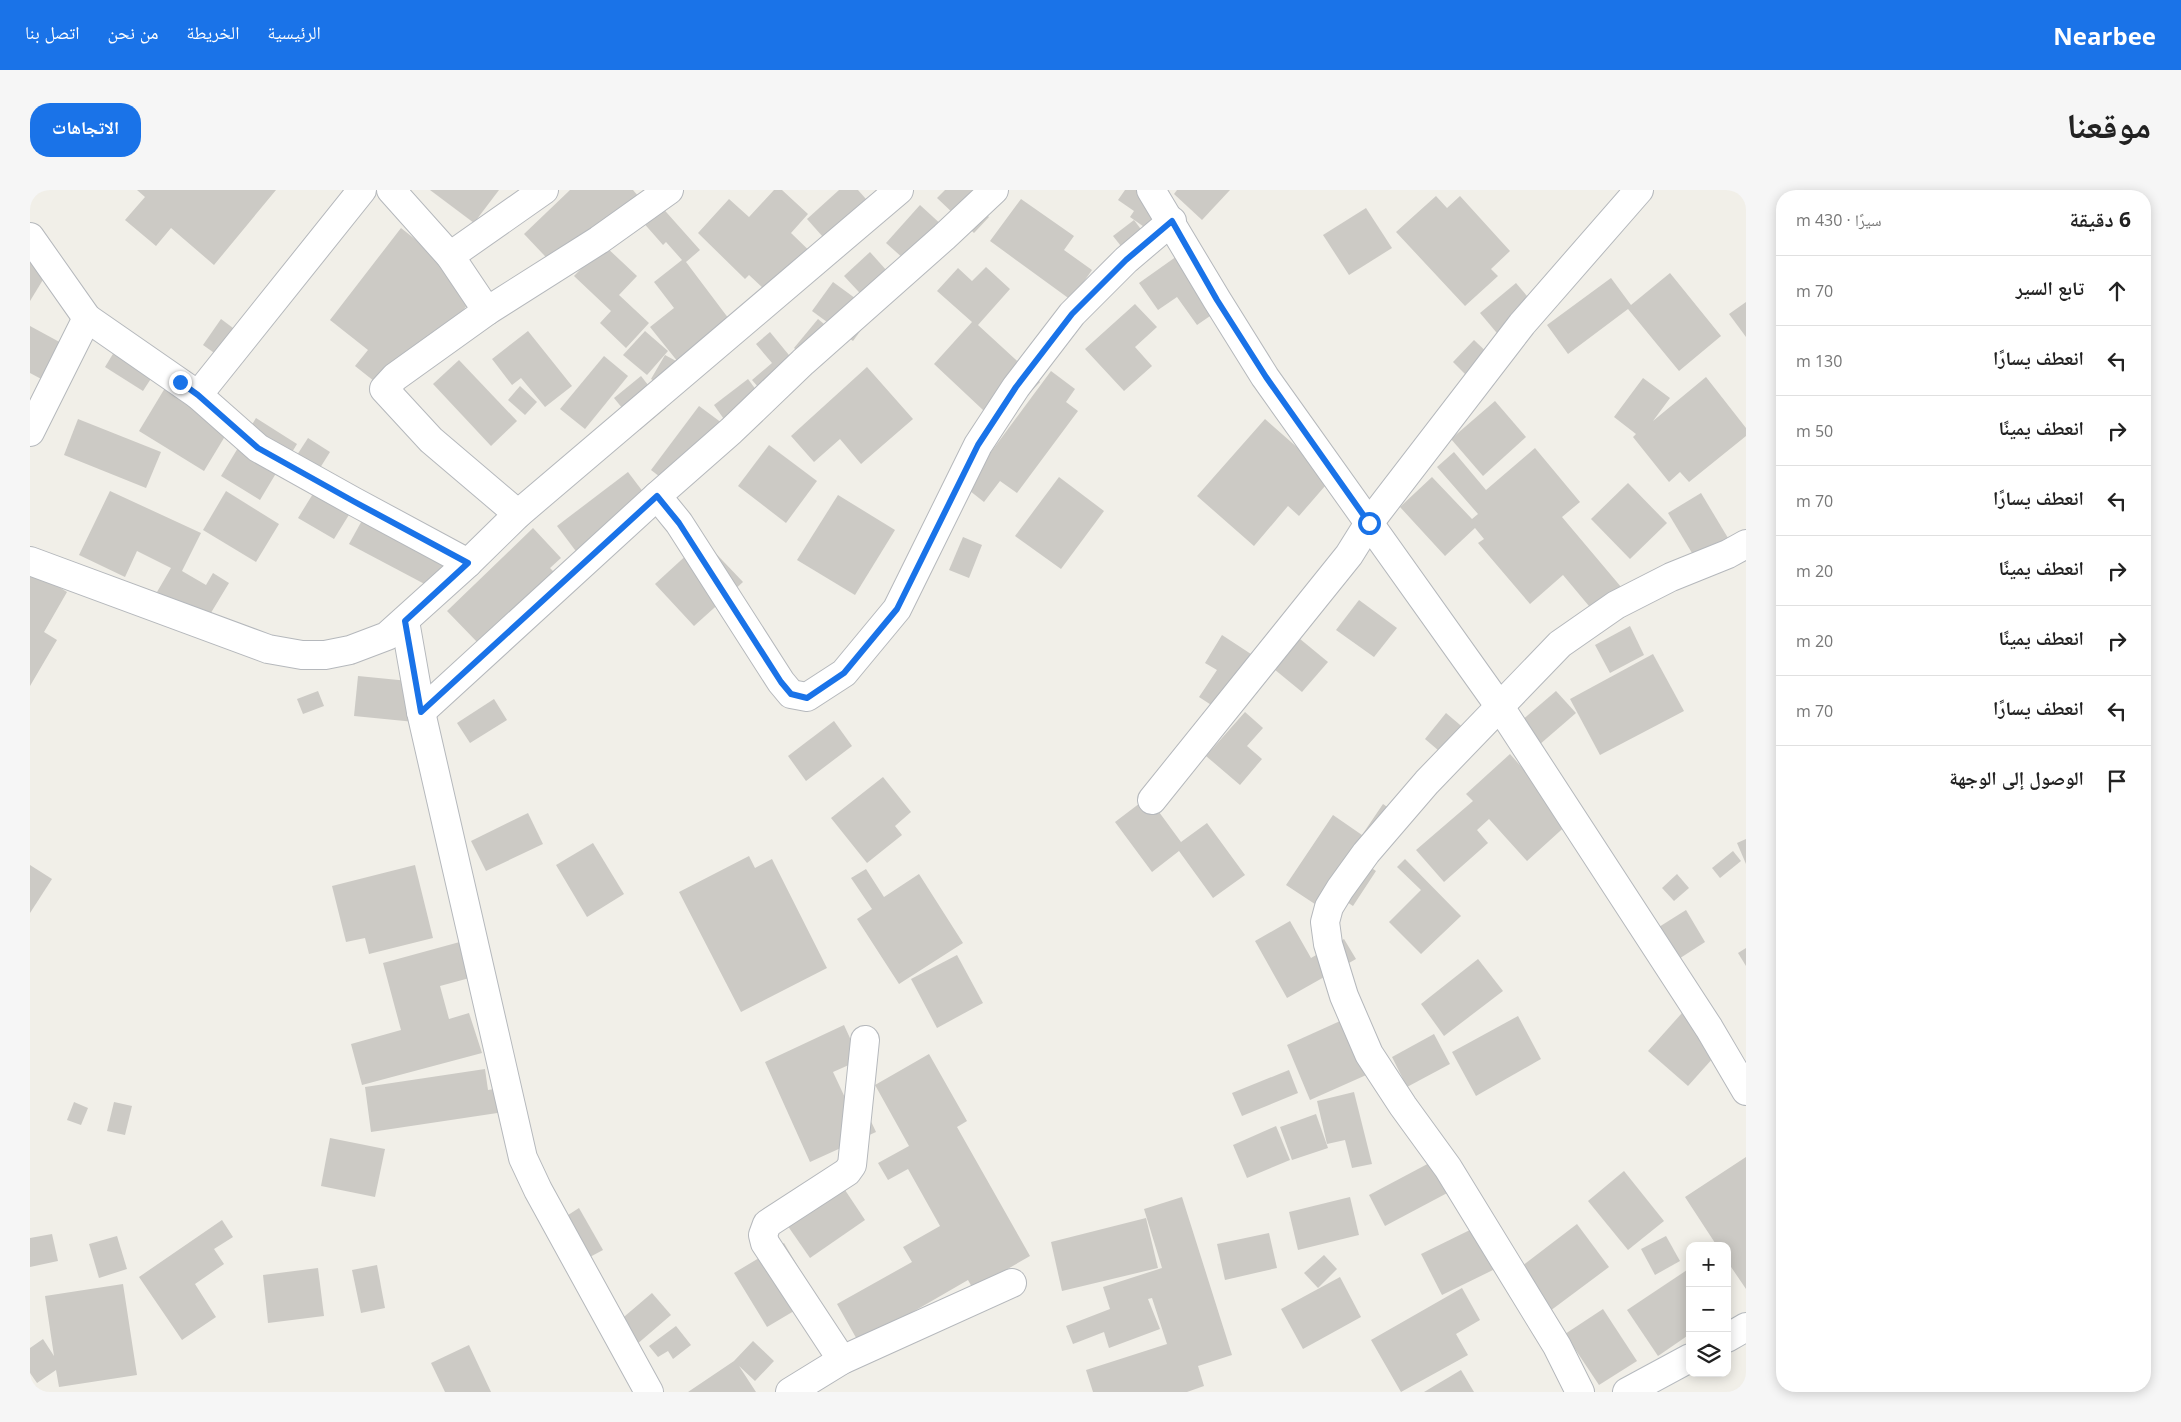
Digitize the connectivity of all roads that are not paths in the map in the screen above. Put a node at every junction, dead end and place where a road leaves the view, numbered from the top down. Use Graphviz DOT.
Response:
graph roads {
  1 [pos="362,190"];
  2 [pos="391,190"];
  3 [pos="544,190"];
  4 [pos="669,190"];
  5 [pos="898,190"];
  6 [pos="994,190"];
  7 [pos="1152,190"];
  8 [pos="1639,190"];
  9 [pos="1172,221"];
  10 [pos="30,236"];
  11 [pos="450,256"];
  12 [pos="487,311"];
  13 [pos="87,318"];
  14 [pos="198,395"];
  15 [pos="30,432"];
  16 [pos="657,496"];
  17 [pos="518,514"];
  18 [pos="1369,523"];
  19 [pos="1746,544"];
  20 [pos="30,561"];
  21 [pos="468,563"];
  22 [pos="405,621"];
  23 [pos="1500,707"];
  24 [pos="421,712"];
  25 [pos="1152,800"];
  26 [pos="865,1040"];
  27 [pos="1746,1091"];
  28 [pos="1012,1283"];
  29 [pos="1746,1327"];
  30 [pos="1731,1336"];
  31 [pos="842,1360"];
  32 [pos="1686,1360"];
  33 [pos="649,1392"];
  34 [pos="790,1392"];
  35 [pos="1580,1392"];
  36 [pos="1626,1392"];
  1 -- 14 [label="street"];
  2 -- 11 [label="street"];
  3 -- 11 [label="street"];
  4 -- 12 [label="street"];
  5 -- 17 [label="street"];
  6 -- 16 [label="street"];
  7 -- 9 [label="street"];
  8 -- 18 [label="street"];
  9 -- 16 [label="street"];
  9 -- 18 [label="street"];
  10 -- 13 [label="street"];
  11 -- 12 [label="street"];
  12 -- 17 [label="street"];
  13 -- 14 [label="street"];
  13 -- 15 [label="street"];
  14 -- 21 [label="street"];
  16 -- 24 [label="street"];
  17 -- 21 [label="street"];
  18 -- 23 [label="street"];
  18 -- 25 [label="street"];
  19 -- 23 [label="street"];
  20 -- 22 [label="street"];
  21 -- 22 [label="street"];
  22 -- 24 [label="street"];
  23 -- 27 [label="street"];
  23 -- 35 [label="street"];
  24 -- 33 [label="street"];
  26 -- 31 [label="street"];
  28 -- 31 [label="street"];
  29 -- 30 [label="street"];
  31 -- 34 [label="street"];
  32 -- 36 [label="street"];
}
